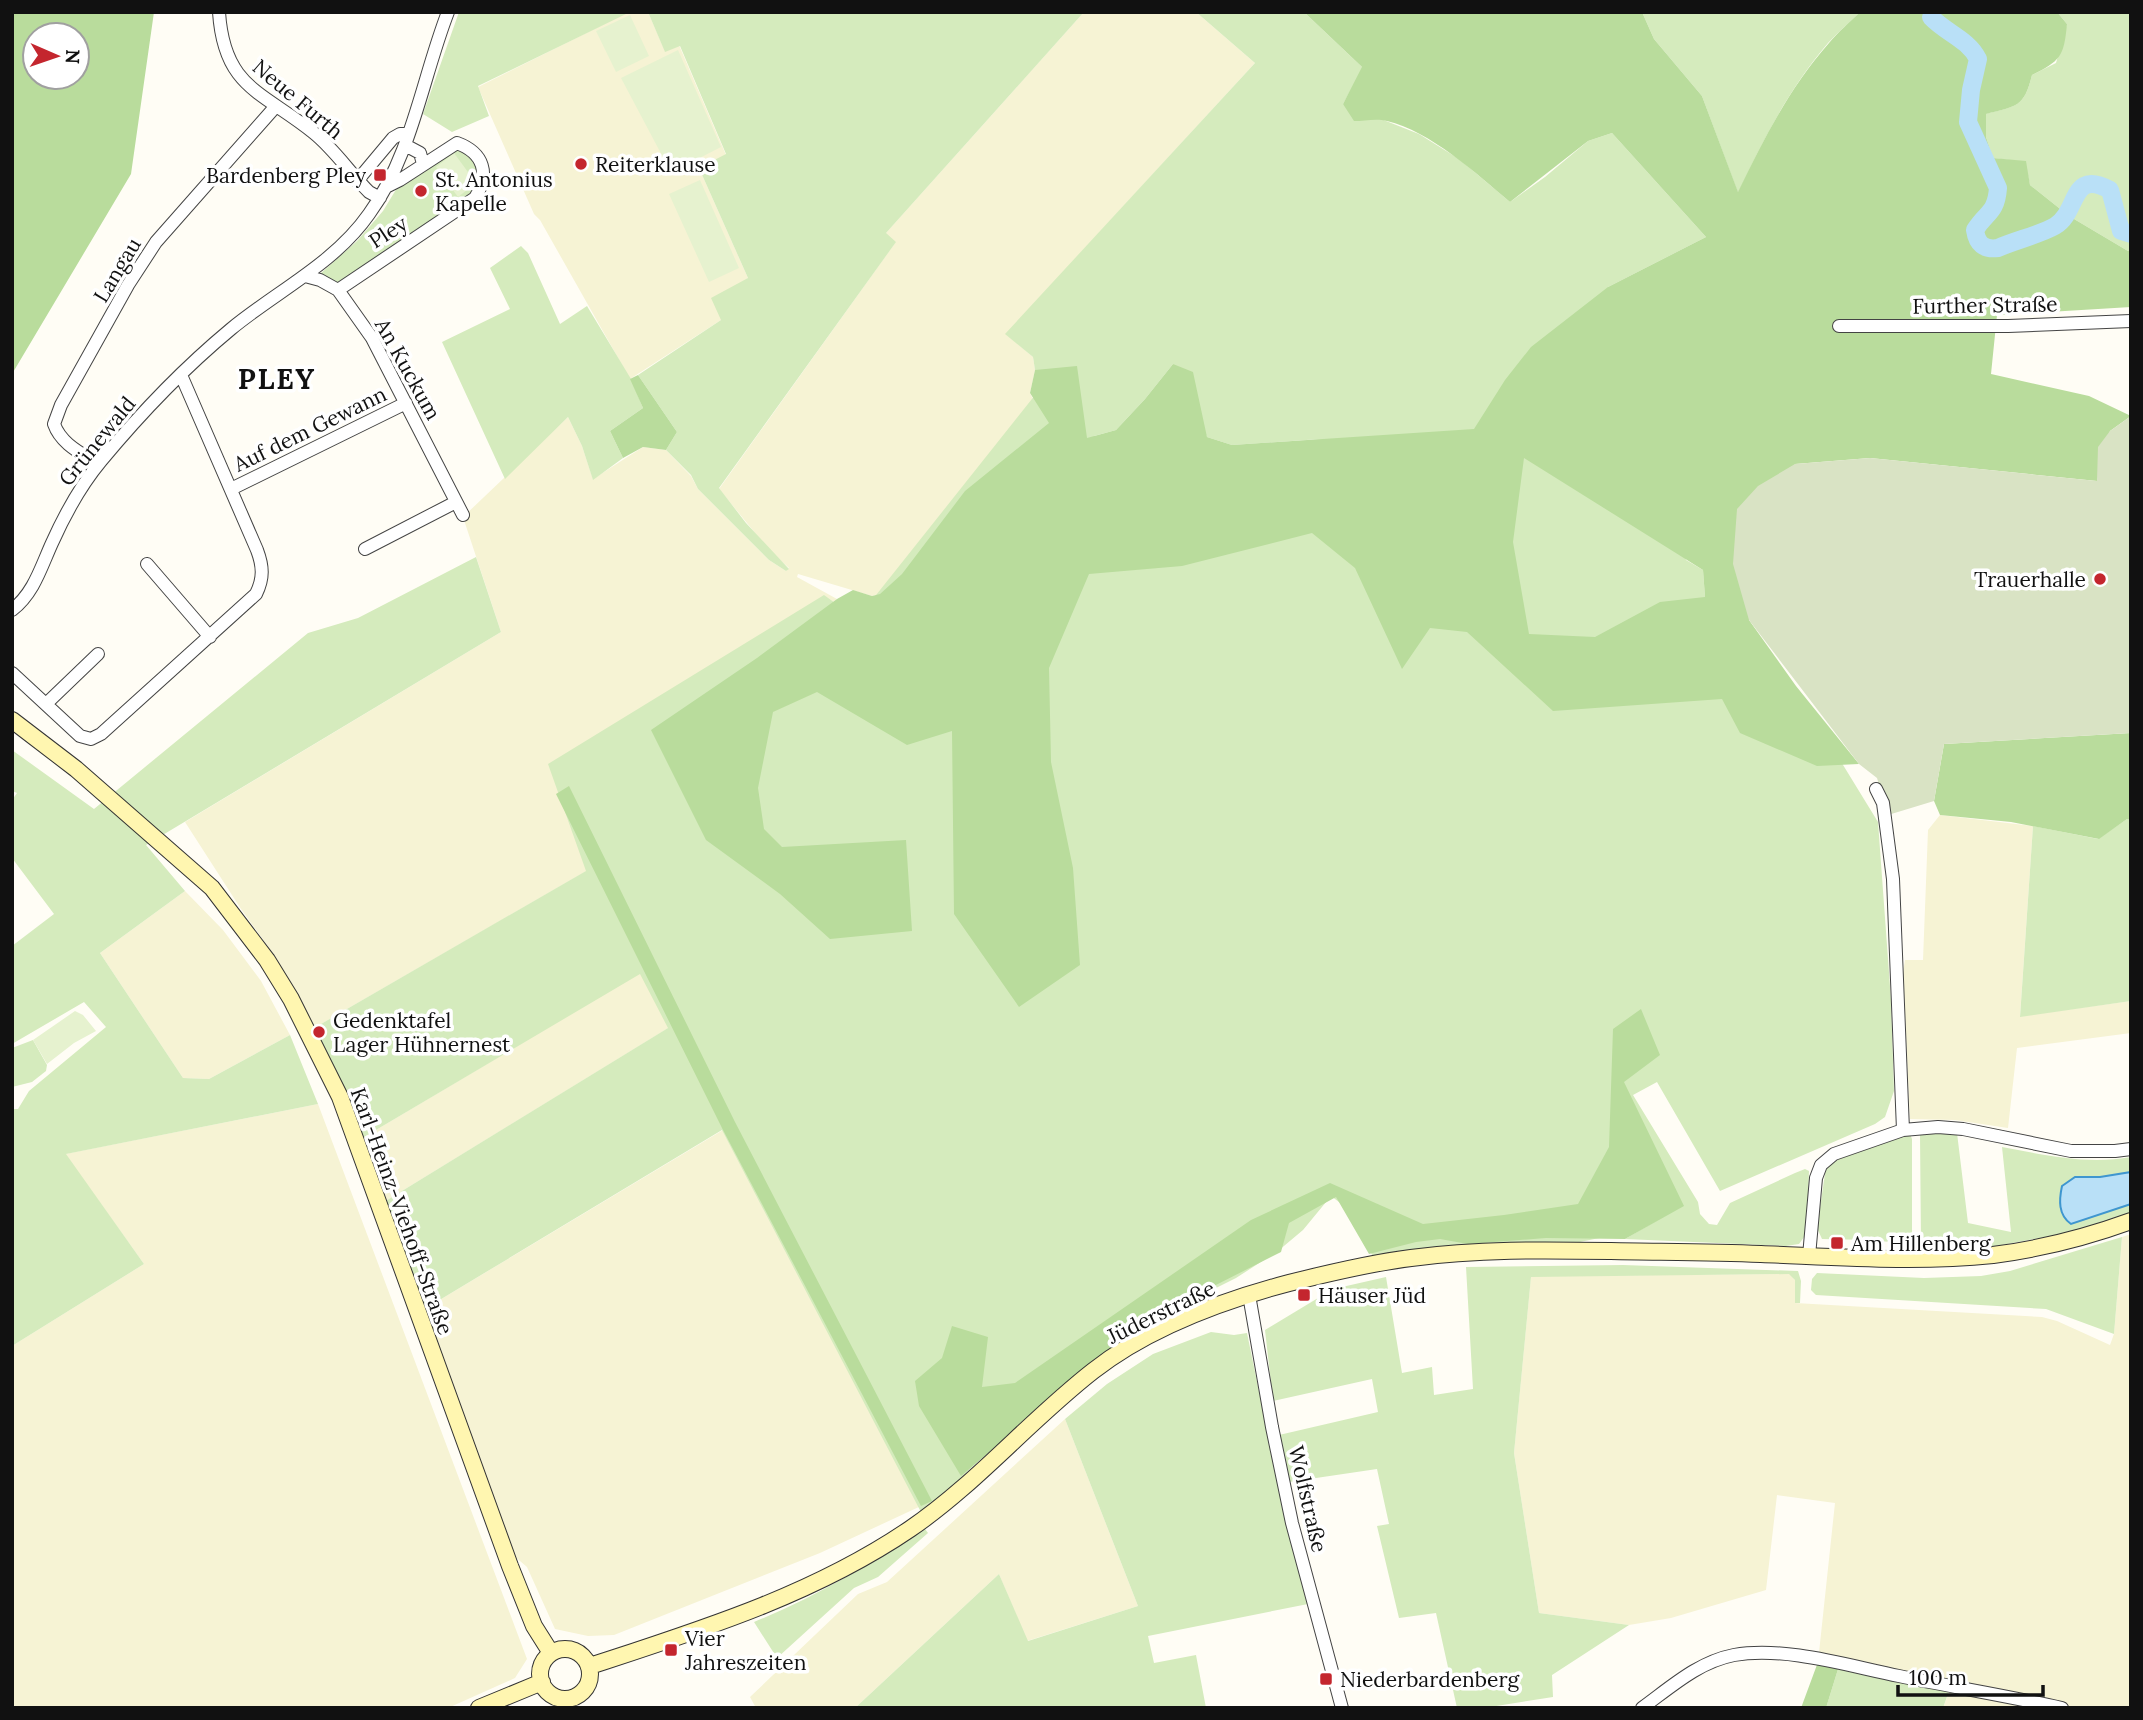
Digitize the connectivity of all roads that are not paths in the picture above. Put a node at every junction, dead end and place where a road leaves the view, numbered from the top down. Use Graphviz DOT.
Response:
graph roads {
  1 [pos="219,12"];
  2 [pos="448,12"];
  3 [pos="276,106"];
  4 [pos="407,140"];
  5 [pos="423,164"];
  6 [pos="357,181"];
  7 [pos="388,186"];
  8 [pos="380,198"];
  9 [pos="305,276"];
  10 [pos="338,290"];
  11 [pos="2131,321"];
  12 [pos="1839,326"];
  13 [pos="212,347"];
  14 [pos="181,375"];
  15 [pos="406,403"];
  16 [pos="98,464"];
  17 [pos="231,489"];
  18 [pos="456,502"];
  19 [pos="463,515"];
  20 [pos="366,549"];
  21 [pos="147,564"];
  22 [pos="12,610"];
  23 [pos="210,637"];
  24 [pos="98,654"];
  25 [pos="12,673"];
  26 [pos="47,703"];
  27 [pos="12,720"];
  28 [pos="1876,789"];
  29 [pos="1903,1130"];
  30 [pos="2131,1149"];
  31 [pos="2131,1221"];
  32 [pos="1809,1256"];
  33 [pos="1249,1295"];
  34 [pos="551,1653"];
  35 [pos="590,1667"];
  36 [pos="542,1682"];
  37 [pos="566,1703"];
  38 [pos="479,1708"];
  39 [pos="1342,1708"];
  40 [pos="1642,1708"];
  41 [pos="2062,1708"];
  1 -- 3 [label="street, Neue Furth"];
  2 -- 4 [label="street, Pley"];
  3 -- 6 [label="street, Neue Furth"];
  3 -- 16 [label="street, Langau"];
  4 -- 5 [label="street"];
  4 -- 6 [label="street"];
  4 -- 7 [label="street, Pley"];
  5 -- 7 [label="street, Pley"];
  5 -- 10 [label="street, Pley"];
  6 -- 8 [label="street, Neue Furth"];
  7 -- 8 [label="street, Pley"];
  8 -- 9 [label="street, Pley"];
  9 -- 10 [label="street"];
  9 -- 13 [label="street, Pley"];
  10 -- 15 [label="street, An Kuckum"];
  11 -- 12 [label="street, Further Straße"];
  13 -- 14 [label="street, Grünewald"];
  14 -- 16 [label="street, Grünewald"];
  14 -- 17 [label="street, Auf dem Gewann"];
  15 -- 17 [label="street, Auf dem Gewann"];
  15 -- 18 [label="street, An Kuckum"];
  16 -- 22 [label="street, Grünewald"];
  17 -- 23 [label="street, Auf dem Gewann"];
  18 -- 19 [label="street, An Kuckum"];
  18 -- 20 [label="street"];
  21 -- 23 [label="street"];
  23 -- 26 [label="street, Auf dem Gewann"];
  24 -- 26 [label="street"];
  25 -- 26 [label="street"];
  27 -- 34 [label="main road, Karl-Heinz-Viehoff-Straße"];
  28 -- 29 [label="street"];
  29 -- 30 [label="street"];
  29 -- 32 [label="street"];
  31 -- 32 [label="main road, Jüderstraße"];
  32 -- 33 [label="main road, Jüderstraße"];
  33 -- 35 [label="main road, Jüderstraße"];
  33 -- 39 [label="street, Wolfstraße"];
  34 -- 35 [label="main road"];
  34 -- 36 [label="main road"];
  35 -- 37 [label="main road"];
  36 -- 37 [label="main road"];
  36 -- 38 [label="main road"];
  40 -- 41 [label="street"];
}
